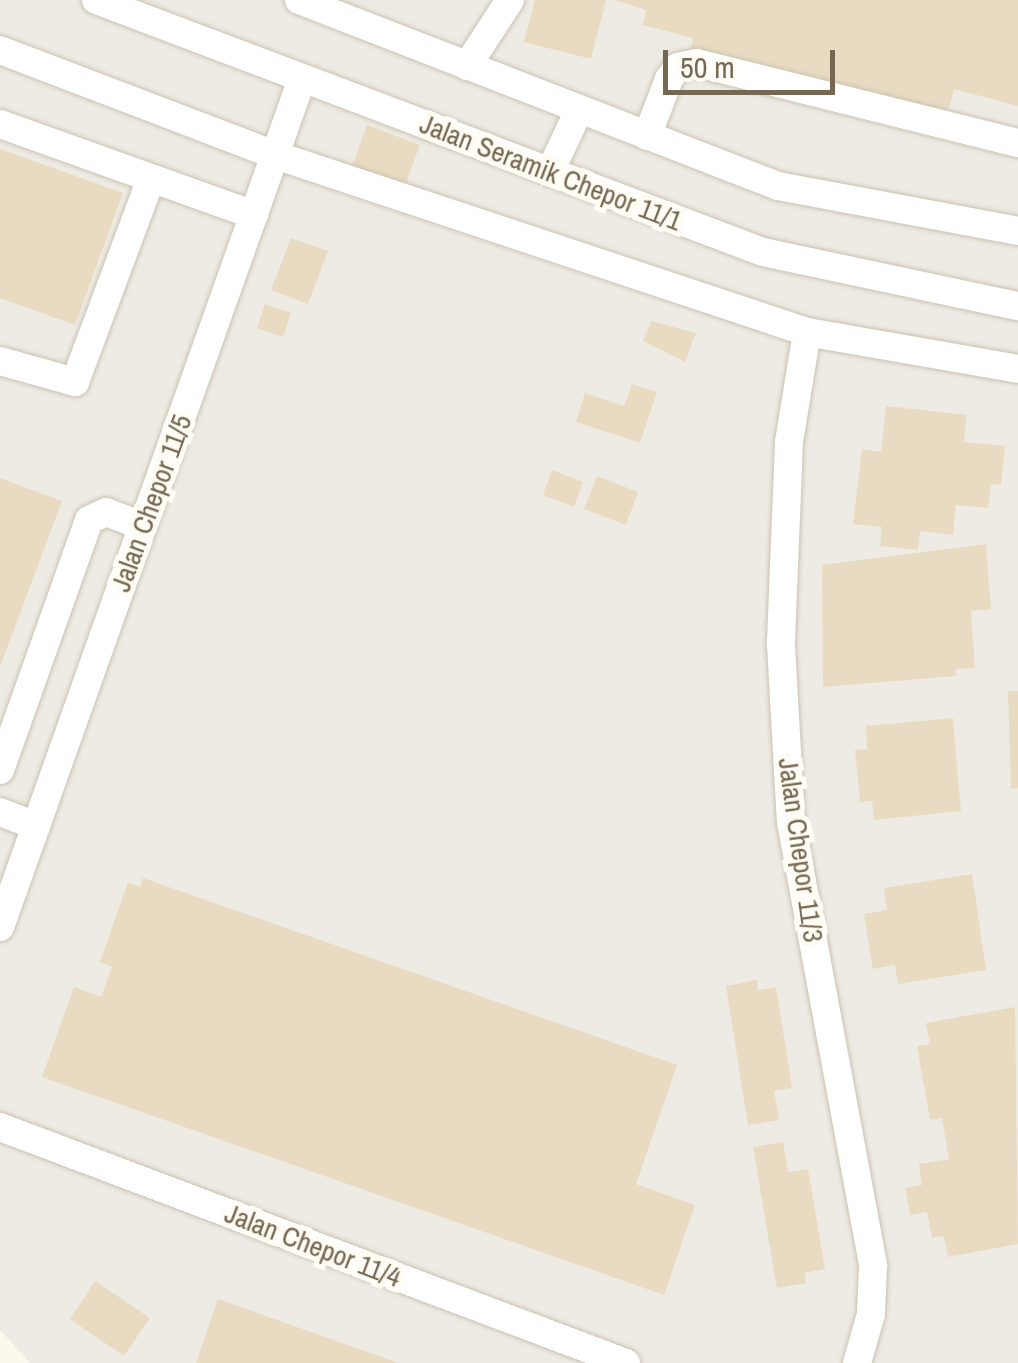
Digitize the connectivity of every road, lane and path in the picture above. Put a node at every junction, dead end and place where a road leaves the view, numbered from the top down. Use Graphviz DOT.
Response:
graph roads {
  1 [pos="96,0"];
  2 [pos="299,0"];
  3 [pos="510,0"];
  4 [pos="0,50"];
  5 [pos="467,66"];
  6 [pos="302,79"];
  7 [pos="579,110"];
  8 [pos="0,124"];
  9 [pos="647,136"];
  10 [pos="1018,143"];
  11 [pos="275,155"];
  12 [pos="550,172"];
  13 [pos="151,180"];
  14 [pos="254,215"];
  15 [pos="1018,231"];
  16 [pos="1018,306"];
  17 [pos="807,332"];
  18 [pos="0,361"];
  19 [pos="1018,369"];
  20 [pos="143,526"];
  21 [pos="0,770"];
  22 [pos="0,812"];
  23 [pos="36,826"];
  24 [pos="3,912"];
  25 [pos="0,1127"];
  26 [pos="626,1363"];
  27 [pos="856,1363"];
  1 -- 6 [label="street, Jalan Seramik Chepor 11/1"];
  2 -- 5 [label="street"];
  3 -- 5 [label="street"];
  4 -- 11 [label="street"];
  5 -- 7 [label="street"];
  6 -- 11 [label="street, Jalan Chepor 11/5"];
  6 -- 12 [label="street, Jalan Seramik Chepor 11/1"];
  7 -- 9 [label="street"];
  7 -- 12 [label="street"];
  8 -- 13 [label="street"];
  9 -- 10 [label="street"];
  9 -- 15 [label="street"];
  11 -- 14 [label="street, Jalan Chepor 11/5"];
  11 -- 17 [label="street"];
  12 -- 16 [label="street, Jalan Seramik Chepor 11/1"];
  13 -- 14 [label="street"];
  13 -- 18 [label="street"];
  14 -- 20 [label="street, Jalan Chepor 11/5"];
  17 -- 19 [label="street"];
  17 -- 27 [label="street, Jalan Chepor 11/3"];
  20 -- 21 [label="street"];
  20 -- 23 [label="street, Jalan Chepor 11/5"];
  22 -- 23 [label="street"];
  23 -- 24 [label="street, Jalan Chepor 11/5"];
  25 -- 26 [label="street, Jalan Chepor 11/4"];
}
